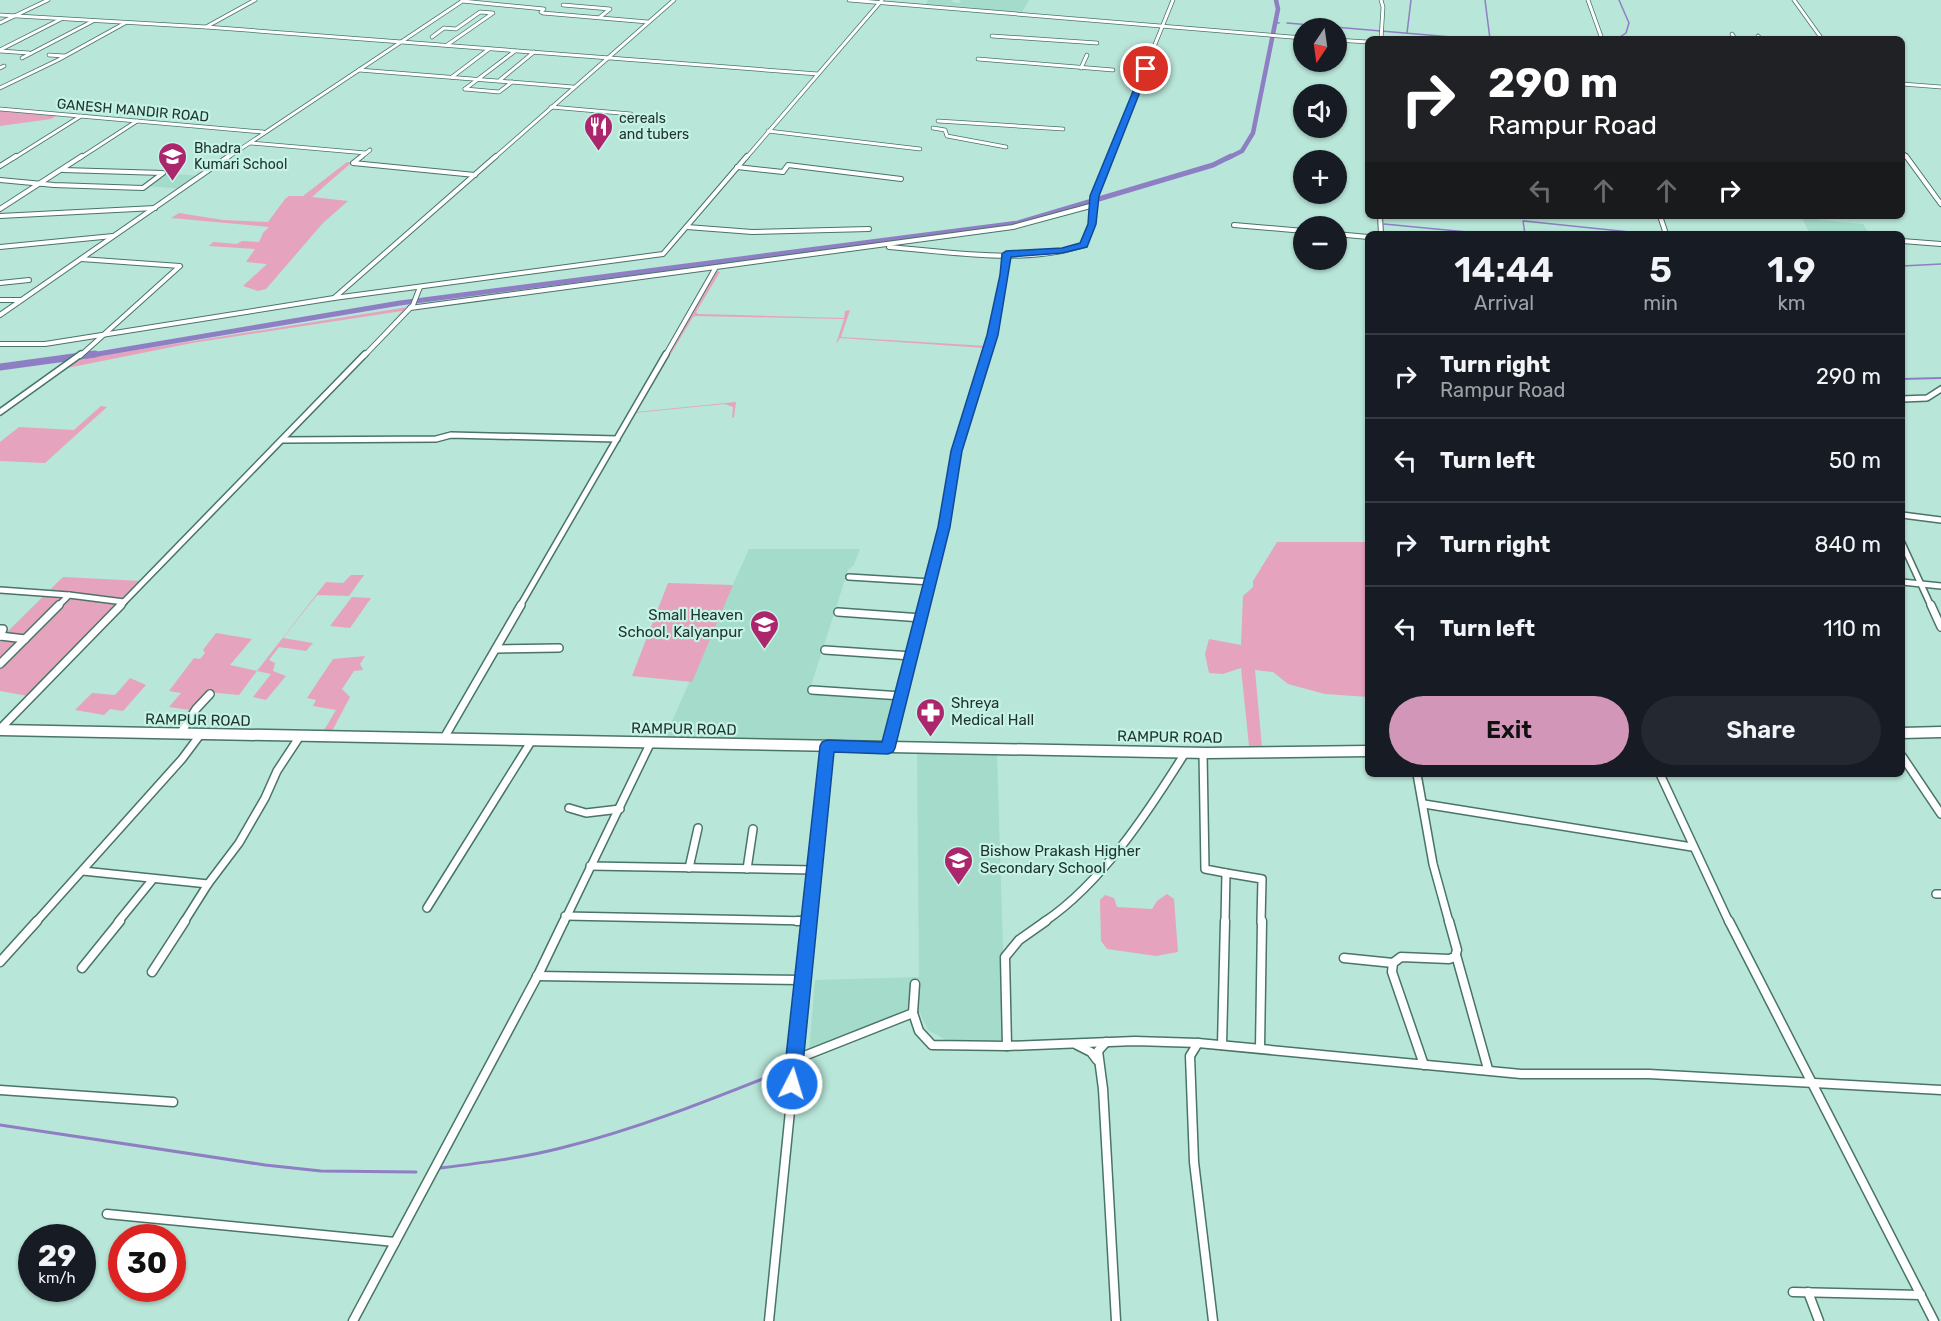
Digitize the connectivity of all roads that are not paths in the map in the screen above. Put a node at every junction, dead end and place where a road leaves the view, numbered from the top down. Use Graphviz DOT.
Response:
graph roads {
  1 [pos="48,0"];
  2 [pos="255,0"];
  3 [pos="532,0"];
  4 [pos="674,0"];
  5 [pos="849,0"];
  6 [pos="1173,0"];
  7 [pos="1381,0"];
  8 [pos="1588,0"];
  9 [pos="1794,0"];
  10 [pos="463,1"];
  11 [pos="881,1"];
  12 [pos="562,5"];
  13 [pos="523,7"];
  14 [pos="0,15"];
  15 [pos="13,16"];
  16 [pos="600,17"];
  17 [pos="61,19"];
  18 [pos="93,21"];
  19 [pos="126,22"];
  20 [pos="648,22"];
  21 [pos="0,23"];
  22 [pos="1164,26"];
  23 [pos="206,27"];
  24 [pos="34,33"];
  25 [pos="46,33"];
  26 [pos="992,36"];
  27 [pos="1381,36"];
  28 [pos="1601,36"];
  29 [pos="1820,36"];
  30 [pos="432,37"];
  31 [pos="1293,37"];
  32 [pos="1347,41"];
  33 [pos="400,42"];
  34 [pos="1365,42"];
  35 [pos="1097,43"];
  36 [pos="446,45"];
  37 [pos="489,48"];
  38 [pos="0,50"];
  39 [pos="515,51"];
  40 [pos="534,52"];
  41 [pos="31,53"];
  42 [pos="49,55"];
  43 [pos="1087,55"];
  44 [pos="66,56"];
  45 [pos="607,57"];
  46 [pos="22,58"];
  47 [pos="978,58"];
  48 [pos="1081,68"];
  49 [pos="358,70"];
  50 [pos="1113,70"];
  51 [pos="818,74"];
  52 [pos="451,78"];
  53 [pos="477,79"];
  54 [pos="500,80"];
  55 [pos="512,82"];
  56 [pos="1905,84"];
  57 [pos="573,87"];
  58 [pos="1941,87"];
  59 [pos="0,88"];
  60 [pos="552,107"];
  61 [pos="0,109"];
  62 [pos="631,114"];
  63 [pos="81,116"];
  64 [pos="137,121"];
  65 [pos="938,121"];
  66 [pos="933,128"];
  67 [pos="1063,129"];
  68 [pos="768,131"];
  69 [pos="264,132"];
  70 [pos="250,142"];
  71 [pos="1005,147"];
  72 [pos="920,149"];
  73 [pos="1905,155"];
  74 [pos="0,166"];
  75 [pos="737,167"];
  76 [pos="63,170"];
  77 [pos="475,175"];
  78 [pos="901,179"];
  79 [pos="0,180"];
  80 [pos="42,184"];
  81 [pos="1094,203"];
  82 [pos="1941,204"];
  83 [pos="157,208"];
  84 [pos="0,209"];
  85 [pos="0,216"];
  86 [pos="1234,225"];
  87 [pos="687,227"];
  88 [pos="869,229"];
  89 [pos="1293,230"];
  90 [pos="1347,235"];
  91 [pos="115,236"];
  92 [pos="1365,237"];
  93 [pos="1905,241"];
  94 [pos="1941,244"];
  95 [pos="866,245"];
  96 [pos="0,247"];
  97 [pos="1006,254"];
  98 [pos="81,259"];
  99 [pos="716,267"];
  100 [pos="29,280"];
  101 [pos="0,283"];
  102 [pos="420,287"];
  103 [pos="334,298"];
  104 [pos="0,300"];
  105 [pos="22,300"];
  106 [pos="412,304"];
  107 [pos="0,315"];
  108 [pos="104,336"];
  109 [pos="0,344"];
  110 [pos="1941,389"];
  111 [pos="1905,399"];
  112 [pos="0,412"];
  113 [pos="617,439"];
  114 [pos="282,440"];
  115 [pos="1905,515"];
  116 [pos="1941,520"];
  117 [pos="1905,550"];
  118 [pos="849,577"];
  119 [pos="931,582"];
  120 [pos="1905,582"];
  121 [pos="1921,584"];
  122 [pos="1941,586"];
  123 [pos="0,590"];
  124 [pos="69,595"];
  125 [pos="124,602"];
  126 [pos="838,612"];
  127 [pos="922,618"];
  128 [pos="1941,627"];
  129 [pos="0,629"];
  130 [pos="0,636"];
  131 [pos="25,639"];
  132 [pos="559,648"];
  133 [pos="496,649"];
  134 [pos="825,650"];
  135 [pos="912,656"];
  136 [pos="0,664"];
  137 [pos="812,690"];
  138 [pos="210,694"];
  139 [pos="902,696"];
  140 [pos="0,730"];
  141 [pos="1941,732"];
  142 [pos="1905,733"];
  143 [pos="180,734"];
  144 [pos="200,735"];
  145 [pos="300,736"];
  146 [pos="444,738"];
  147 [pos="532,740"];
  148 [pos="650,744"];
  149 [pos="827,746"];
  150 [pos="888,748"];
  151 [pos="1365,751"];
  152 [pos="1185,753"];
  153 [pos="1203,753"];
  154 [pos="1905,760"];
  155 [pos="1418,777"];
  156 [pos="1661,777"];
  157 [pos="1424,804"];
  158 [pos="568,808"];
  159 [pos="620,809"];
  160 [pos="1941,814"];
  161 [pos="698,828"];
  162 [pos="753,829"];
  163 [pos="1692,847"];
  164 [pos="590,867"];
  165 [pos="689,868"];
  166 [pos="747,869"];
  167 [pos="814,870"];
  168 [pos="83,871"];
  169 [pos="1226,873"];
  170 [pos="153,879"];
  171 [pos="208,884"];
  172 [pos="427,908"];
  173 [pos="565,916"];
  174 [pos="808,921"];
  175 [pos="1456,954"];
  176 [pos="1344,958"];
  177 [pos="0,962"];
  178 [pos="1393,963"];
  179 [pos="82,968"];
  180 [pos="152,972"];
  181 [pos="537,976"];
  182 [pos="802,980"];
  183 [pos="915,984"];
  184 [pos="913,1013"];
  185 [pos="1106,1042"];
  186 [pos="1198,1043"];
  187 [pos="1076,1045"];
  188 [pos="1222,1045"];
  189 [pos="1007,1046"];
  190 [pos="1260,1048"];
  191 [pos="794,1060"];
  192 [pos="1099,1063"];
  193 [pos="1424,1065"];
  194 [pos="1488,1069"];
  195 [pos="1811,1083"];
  196 [pos="0,1090"];
  197 [pos="1941,1090"];
  198 [pos="173,1102"];
  199 [pos="107,1214"];
  200 [pos="395,1242"];
  201 [pos="1793,1292"];
  202 [pos="1808,1292"];
  203 [pos="1921,1295"];
  204 [pos="352,1321"];
  205 [pos="769,1321"];
  206 [pos="1116,1321"];
  207 [pos="1213,1321"];
  208 [pos="1819,1321"];
  209 [pos="1934,1321"];
  1 -- 15 [label="street"];
  2 -- 23 [label="street"];
  3 -- 13 [label="street"];
  4 -- 20 [label="street"];
  5 -- 11 [label="street"];
  6 -- 22 [label="street"];
  7 -- 27 [label="street"];
  8 -- 28 [label="street"];
  9 -- 29 [label="street"];
  10 -- 13 [label="street"];
  10 -- 33 [label="street"];
  11 -- 22 [label="street"];
  11 -- 51 [label="street"];
  12 -- 16 [label="street"];
  13 -- 16 [label="street"];
  14 -- 15 [label="street"];
  15 -- 17 [label="street"];
  15 -- 21 [label="street"];
  16 -- 20 [label="street"];
  17 -- 18 [label="street"];
  17 -- 24 [label="street"];
  18 -- 19 [label="street"];
  18 -- 41 [label="street"];
  19 -- 23 [label="street"];
  19 -- 44 [label="street"];
  20 -- 45 [label="street"];
  22 -- 31 [label="street"];
  22 -- 81 [label="street"];
  23 -- 33 [label="street"];
  24 -- 25 [label="street"];
  24 -- 38 [label="street"];
  26 -- 35 [label="street"];
  30 -- 36 [label="street"];
  32 -- 34 [label="street"];
  33 -- 36 [label="street"];
  33 -- 49 [label="street"];
  36 -- 37 [label="street"];
  37 -- 39 [label="street"];
  37 -- 52 [label="street"];
  38 -- 41 [label="street"];
  39 -- 40 [label="street"];
  39 -- 53 [label="street"];
  40 -- 45 [label="street"];
  40 -- 54 [label="street"];
  41 -- 46 [label="street"];
  42 -- 44 [label="street"];
  43 -- 48 [label="street"];
  44 -- 59 [label="street"];
  45 -- 51 [label="street"];
  45 -- 57 [label="street"];
  47 -- 48 [label="street"];
  48 -- 50 [label="street"];
  49 -- 52 [label="street"];
  49 -- 69 [label="street"];
  51 -- 68 [label="street"];
  52 -- 53 [label="street"];
  53 -- 54 [label="street"];
  53 -- 55 [label="street"];
  54 -- 55 [label="street"];
  55 -- 57 [label="street"];
  56 -- 58 [label="street"];
  57 -- 60 [label="street"];
  60 -- 62 [label="street"];
  60 -- 77 [label="street"];
  61 -- 63 [label="street, GANESH MANDIR ROAD"];
  63 -- 64 [label="street, GANESH MANDIR ROAD"];
  63 -- 74 [label="street"];
  64 -- 69 [label="street, GANESH MANDIR ROAD"];
  64 -- 76 [label="street"];
  65 -- 67 [label="street"];
  66 -- 71 [label="street"];
  68 -- 72 [label="street"];
  68 -- 75 [label="street"];
  69 -- 70 [label="street"];
  70 -- 77 [label="street"];
  70 -- 83 [label="street"];
  73 -- 82 [label="street"];
  75 -- 78 [label="street"];
  75 -- 87 [label="street"];
  76 -- 80 [label="street"];
  76 -- 80 [label="street"];
  77 -- 103 [label="street"];
  79 -- 80 [label="street"];
  80 -- 84 [label="street"];
  81 -- 95 [label="street"];
  81 -- 97 [label="street"];
  83 -- 85 [label="street"];
  83 -- 91 [label="street"];
  86 -- 89 [label="street"];
  87 -- 88 [label="street"];
  87 -- 102 [label="street"];
  90 -- 92 [label="street"];
  91 -- 96 [label="street"];
  91 -- 98 [label="street"];
  93 -- 94 [label="street"];
  95 -- 97 [label="street"];
  95 -- 99 [label="street"];
  97 -- 119 [label="street"];
  98 -- 105 [label="street"];
  98 -- 108 [label="street"];
  99 -- 106 [label="street"];
  99 -- 113 [label="street"];
  100 -- 101 [label="street"];
  102 -- 103 [label="street"];
  102 -- 106 [label="street"];
  103 -- 108 [label="street"];
  104 -- 105 [label="street"];
  105 -- 107 [label="street"];
  106 -- 114 [label="street"];
  108 -- 109 [label="street"];
  108 -- 112 [label="street"];
  110 -- 111 [label="street"];
  113 -- 114 [label="street"];
  113 -- 133 [label="street"];
  114 -- 125 [label="street"];
  115 -- 116 [label="street"];
  117 -- 121 [label="street"];
  118 -- 119 [label="street"];
  119 -- 127 [label="street"];
  120 -- 121 [label="street"];
  121 -- 122 [label="street"];
  121 -- 128 [label="street"];
  123 -- 124 [label="street"];
  124 -- 125 [label="street"];
  124 -- 131 [label="street"];
  125 -- 140 [label="street"];
  126 -- 127 [label="street"];
  127 -- 135 [label="street"];
  129 -- 130 [label="street"];
  130 -- 131 [label="street"];
  131 -- 136 [label="street"];
  132 -- 133 [label="street"];
  133 -- 146 [label="street"];
  134 -- 135 [label="street"];
  135 -- 139 [label="street"];
  137 -- 139 [label="street"];
  138 -- 143 [label="street"];
  139 -- 150 [label="street"];
  140 -- 143 [label="main road, RAMPUR ROAD"];
  141 -- 142 [label="main road"];
  143 -- 144 [label="main road, RAMPUR ROAD"];
  144 -- 145 [label="main road, RAMPUR ROAD"];
  144 -- 168 [label="street"];
  145 -- 146 [label="main road, RAMPUR ROAD"];
  145 -- 171 [label="street"];
  146 -- 147 [label="main road, RAMPUR ROAD"];
  147 -- 148 [label="main road, RAMPUR ROAD"];
  147 -- 172 [label="street"];
  148 -- 149 [label="main road, RAMPUR ROAD"];
  148 -- 159 [label="street"];
  149 -- 150 [label="main road, RAMPUR ROAD"];
  149 -- 167 [label="street"];
  150 -- 152 [label="main road, RAMPUR ROAD"];
  151 -- 153 [label="main road, RAMPUR ROAD"];
  152 -- 153 [label="main road, RAMPUR ROAD"];
  152 -- 189 [label="street"];
  153 -- 169 [label="street"];
  154 -- 160 [label="street"];
  155 -- 157 [label="street"];
  156 -- 163 [label="street"];
  157 -- 163 [label="street"];
  157 -- 175 [label="street"];
  158 -- 159 [label="street"];
  159 -- 164 [label="street"];
  161 -- 165 [label="street"];
  162 -- 166 [label="street"];
  163 -- 195 [label="street"];
  164 -- 165 [label="street"];
  164 -- 173 [label="street"];
  165 -- 166 [label="street"];
  166 -- 167 [label="street"];
  167 -- 174 [label="street"];
  168 -- 170 [label="street"];
  168 -- 177 [label="street"];
  169 -- 188 [label="street"];
  169 -- 190 [label="street"];
  170 -- 171 [label="street"];
  170 -- 179 [label="street"];
  171 -- 180 [label="street"];
  173 -- 174 [label="street"];
  173 -- 181 [label="street"];
  174 -- 182 [label="street"];
  175 -- 178 [label="street"];
  175 -- 194 [label="street"];
  176 -- 178 [label="street"];
  178 -- 193 [label="street"];
  181 -- 182 [label="street"];
  181 -- 200 [label="street"];
  182 -- 191 [label="street"];
  183 -- 184 [label="street"];
  184 -- 189 [label="street"];
  184 -- 191 [label="street"];
  185 -- 186 [label="street"];
  185 -- 187 [label="street"];
  185 -- 192 [label="street"];
  186 -- 188 [label="street"];
  186 -- 207 [label="street"];
  187 -- 189 [label="street"];
  187 -- 192 [label="street"];
  188 -- 190 [label="street"];
  190 -- 193 [label="street"];
  191 -- 205 [label="street"];
  192 -- 206 [label="street"];
  193 -- 194 [label="street"];
  194 -- 195 [label="street"];
  195 -- 197 [label="street"];
  195 -- 203 [label="street"];
  196 -- 198 [label="street"];
  199 -- 200 [label="street"];
  200 -- 204 [label="street"];
  201 -- 202 [label="street"];
  202 -- 203 [label="street"];
  202 -- 208 [label="street"];
  203 -- 209 [label="street"];
}
